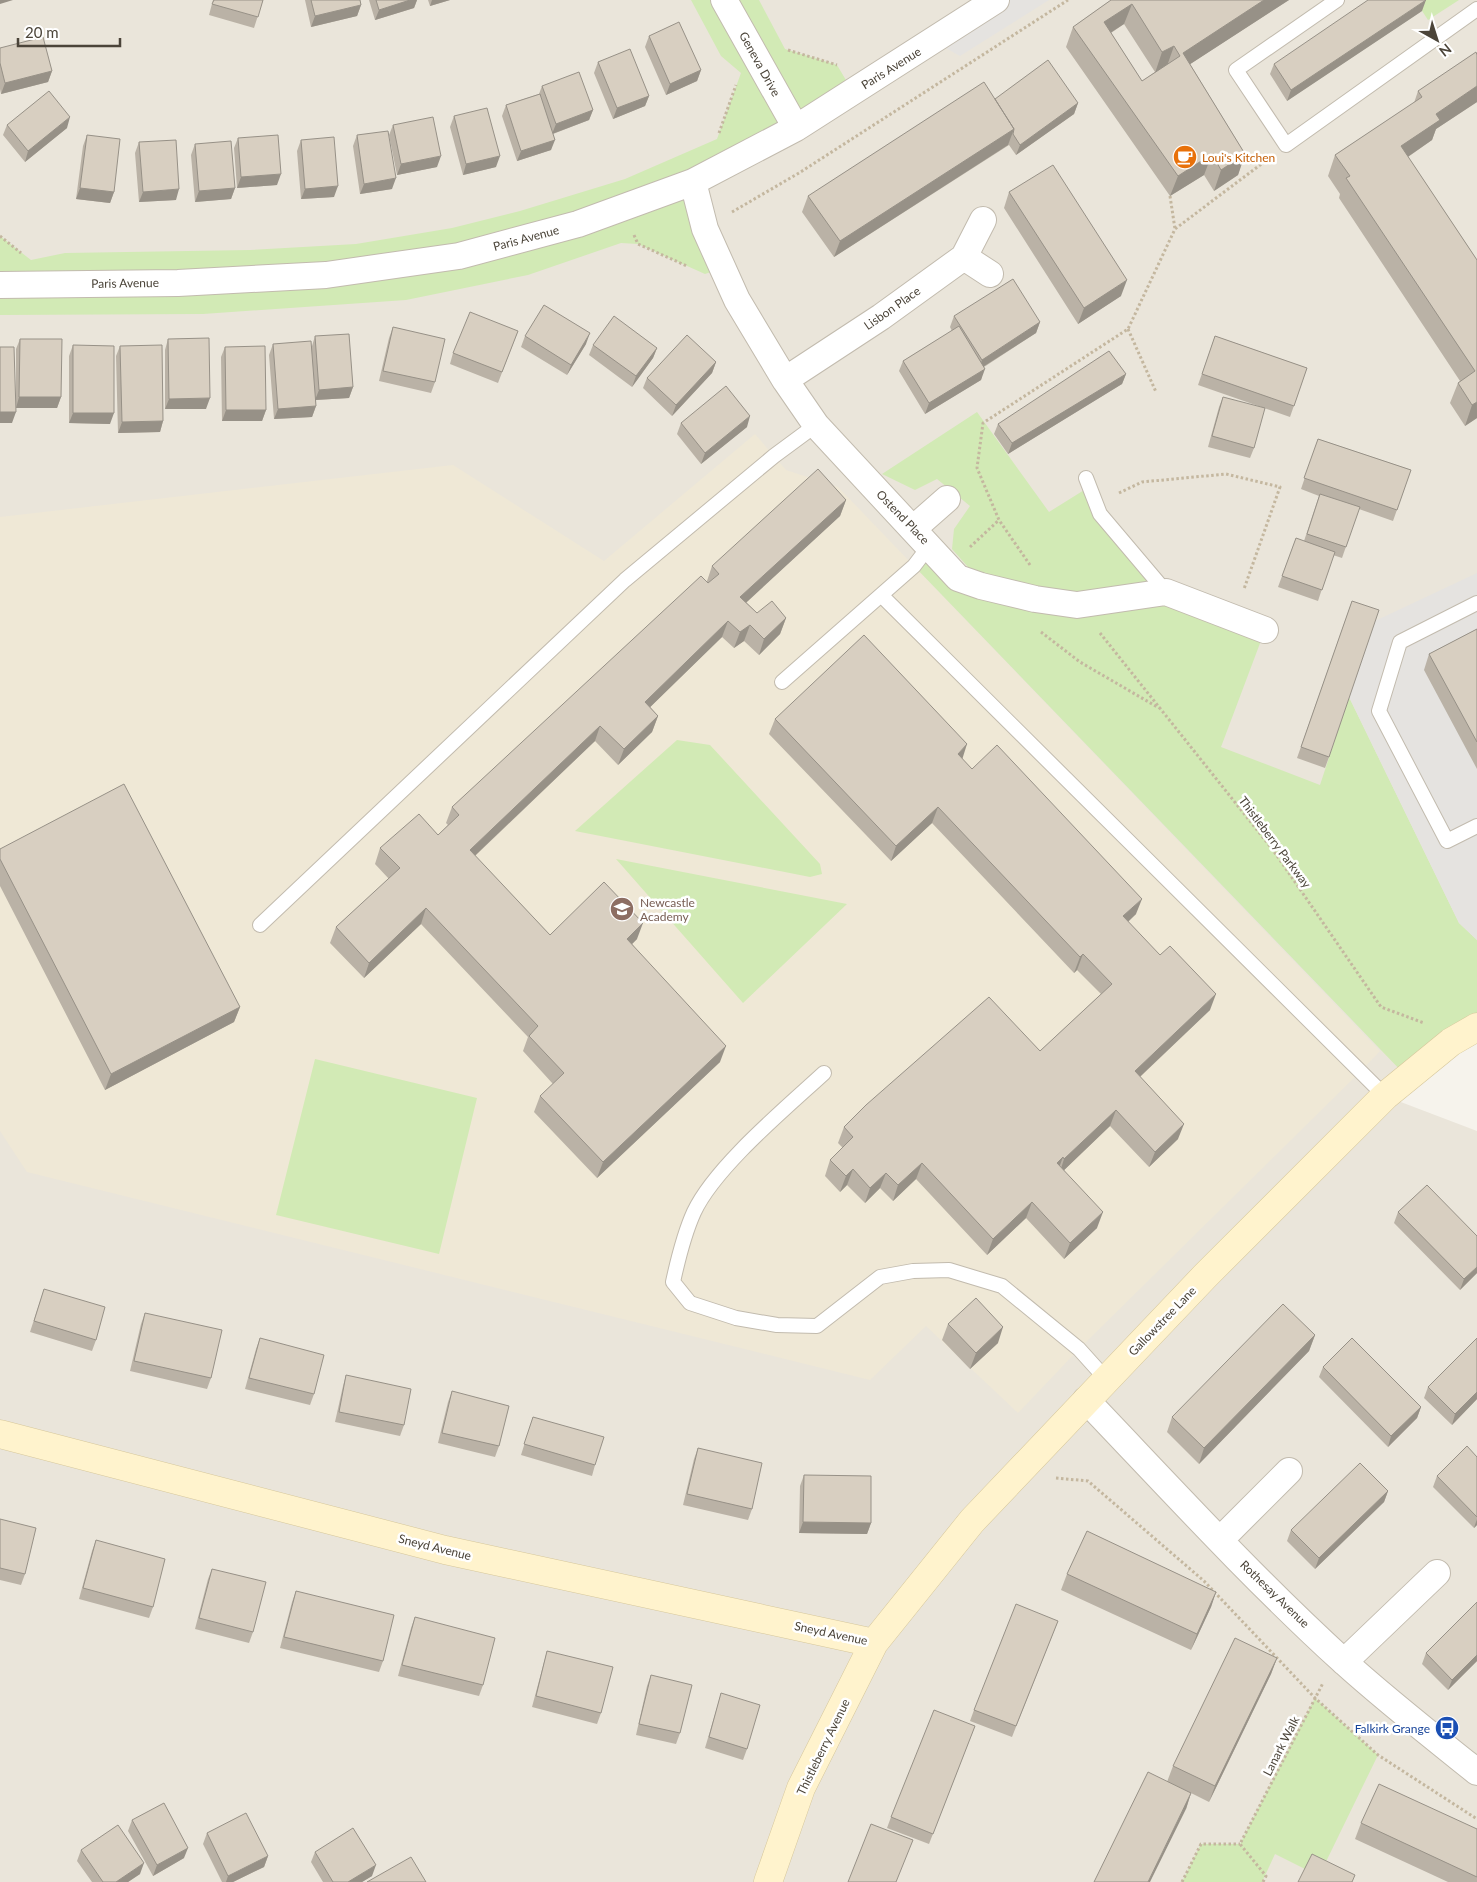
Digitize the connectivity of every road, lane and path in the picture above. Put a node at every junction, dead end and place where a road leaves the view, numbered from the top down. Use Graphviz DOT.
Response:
graph roads {
  1 [pos="724,0"];
  2 [pos="996,0"];
  3 [pos="1068,0"];
  4 [pos="1338,0"];
  5 [pos="1477,9"];
  6 [pos="796,128"];
  7 [pos="1286,145"];
  8 [pos="693,182"];
  9 [pos="1170,196"];
  10 [pos="620,209"];
  11 [pos="983,220"];
  12 [pos="705,229"];
  13 [pos="1175,229"];
  14 [pos="964,257"];
  15 [pos="723,268"];
  16 [pos="990,274"];
  17 [pos="0,285"];
  18 [pos="1128,329"];
  19 [pos="785,380"];
  20 [pos="1156,392"];
  21 [pos="816,425"];
  22 [pos="1086,478"];
  23 [pos="947,499"];
  24 [pos="1096,504"];
  25 [pos="999,520"];
  26 [pos="922,537"];
  27 [pos="949,567"];
  28 [pos="1166,592"];
  29 [pos="881,595"];
  30 [pos="1067,603"];
  31 [pos="1477,603"];
  32 [pos="1234,618"];
  33 [pos="1034,627"];
  34 [pos="1265,630"];
  35 [pos="782,682"];
  36 [pos="1162,709"];
  37 [pos="1477,826"];
  38 [pos="260,925"];
  39 [pos="1477,1027"];
  40 [pos="1451,1042"];
  41 [pos="824,1073"];
  42 [pos="1385,1096"];
  43 [pos="1106,1379"];
  44 [pos="1086,1400"];
  45 [pos="0,1434"];
  46 [pos="1289,1471"];
  47 [pos="1015,1475"];
  48 [pos="1220,1540"];
  49 [pos="1437,1573"];
  50 [pos="874,1642"];
  51 [pos="1341,1659"];
  52 [pos="1315,1698"];
  53 [pos="1477,1772"];
  54 [pos="1477,1819"];
  55 [pos="1240,1844"];
  56 [pos="768,1882"];
  57 [pos="1182,1882"];
  58 [pos="1263,1882"];
  1 -- 6 [label="street, Geneva Drive"];
  2 -- 6 [label="street, Paris Avenue"];
  3 -- 12 [label="path"];
  4 -- 7 [label="lane"];
  5 -- 7 [label="lane"];
  6 -- 8 [label="street, Paris Avenue"];
  7 -- 13 [label="path"];
  8 -- 10 [label="street, Paris Avenue"];
  8 -- 12 [label="street, Ostend Place"];
  9 -- 13 [label="path"];
  10 -- 15 [label="path"];
  10 -- 17 [label="street, Paris Avenue"];
  11 -- 14 [label="street, Lisbon Place"];
  12 -- 15 [label="street, Ostend Place"];
  13 -- 18 [label="path"];
  14 -- 16 [label="street"];
  14 -- 19 [label="street, Lisbon Place"];
  15 -- 19 [label="street, Ostend Place"];
  18 -- 20 [label="path"];
  18 -- 25 [label="path, Thistleberry Parkway"];
  19 -- 21 [label="street, Ostend Place"];
  21 -- 26 [label="street, Ostend Place"];
  21 -- 38 [label="lane"];
  22 -- 24 [label="lane"];
  23 -- 26 [label="street"];
  24 -- 28 [label="lane"];
  24 -- 32 [label="path"];
  25 -- 27 [label="path"];
  25 -- 30 [label="path, Thistleberry Parkway"];
  26 -- 27 [label="street, Ostend Place"];
  26 -- 29 [label="lane"];
  27 -- 30 [label="street, Ostend Place"];
  28 -- 30 [label="street, Ostend Place"];
  28 -- 32 [label="street, Ostend Place"];
  29 -- 35 [label="lane"];
  29 -- 42 [label="lane"];
  30 -- 36 [label="path, Thistleberry Parkway"];
  31 -- 37 [label="lane"];
  32 -- 34 [label="street, Ostend Place"];
  33 -- 36 [label="path"];
  36 -- 40 [label="path, Thistleberry Parkway"];
  39 -- 40 [label="street, Gallowstree Lane"];
  40 -- 42 [label="street, Gallowstree Lane"];
  41 -- 43 [label="lane"];
  42 -- 43 [label="street, Gallowstree Lane"];
  43 -- 44 [label="street, Gallowstree Lane"];
  44 -- 47 [label="street, Gallowstree Lane"];
  44 -- 48 [label="street, Rothesay Avenue"];
  45 -- 50 [label="street, Sneyd Avenue"];
  46 -- 48 [label="street"];
  47 -- 50 [label="street, Gallowstree Lane"];
  47 -- 52 [label="path"];
  48 -- 51 [label="street, Rothesay Avenue"];
  49 -- 51 [label="street"];
  50 -- 56 [label="street, Thistleberry Avenue"];
  51 -- 52 [label="path, Lanark Walk"];
  51 -- 53 [label="street, Rothesay Avenue"];
  52 -- 54 [label="path"];
  52 -- 55 [label="path, Lanark Walk"];
  55 -- 57 [label="path"];
  55 -- 58 [label="path"];
}
